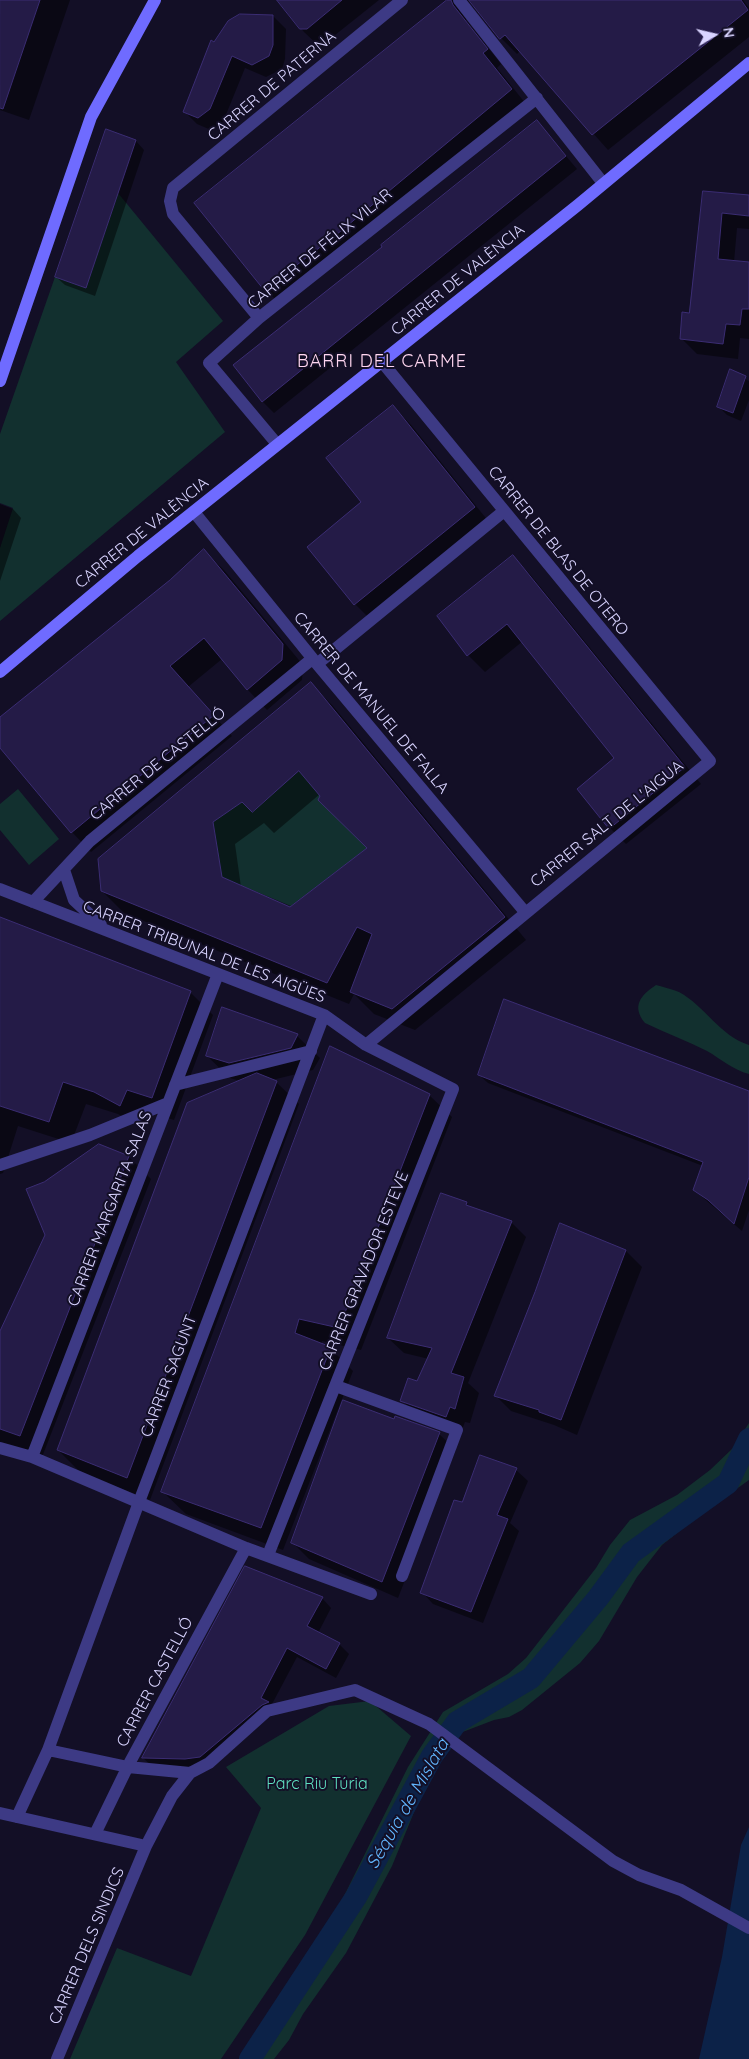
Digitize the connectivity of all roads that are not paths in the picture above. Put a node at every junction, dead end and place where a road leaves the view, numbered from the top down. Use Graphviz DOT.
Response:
graph roads {
  1 [pos="155,0"];
  2 [pos="402,0"];
  3 [pos="459,0"];
  4 [pos="749,63"];
  5 [pos="537,98"];
  6 [pos="603,183"];
  7 [pos="259,318"];
  8 [pos="382,362"];
  9 [pos="0,381"];
  10 [pos="278,444"];
  11 [pos="504,511"];
  12 [pos="194,512"];
  13 [pos="314,662"];
  14 [pos="0,672"];
  15 [pos="710,761"];
  16 [pos="64,870"];
  17 [pos="0,889"];
  18 [pos="33,902"];
  19 [pos="524,912"];
  20 [pos="108,931"];
  21 [pos="218,974"];
  22 [pos="324,1015"];
  23 [pos="366,1045"];
  24 [pos="311,1051"];
  25 [pos="175,1085"];
  26 [pos="168,1103"];
  27 [pos="0,1165"];
  28 [pos="336,1386"];
  29 [pos="0,1448"];
  30 [pos="32,1457"];
  31 [pos="139,1502"];
  32 [pos="246,1548"];
  33 [pos="268,1555"];
  34 [pos="402,1576"];
  35 [pos="371,1594"];
  36 [pos="48,1750"];
  37 [pos="128,1767"];
  38 [pos="190,1773"];
  39 [pos="1,1815"];
  40 [pos="17,1817"];
  41 [pos="95,1834"];
  42 [pos="146,1846"];
  43 [pos="749,1928"];
  44 [pos="56,2059"];
  1 -- 9 [label="main road"];
  2 -- 7 [label="street, CARRER DE PATERNA"];
  3 -- 5 [label="street"];
  4 -- 6 [label="main road, CARRER DE VALÈNCIA"];
  5 -- 6 [label="street"];
  5 -- 7 [label="street, CARRER DE FÉLIX VILAR"];
  6 -- 8 [label="main road, CARRER DE VALÈNCIA"];
  7 -- 10 [label="street, CARRER DE FÉLIX VILAR"];
  8 -- 10 [label="main road, CARRER DE VALÈNCIA"];
  8 -- 11 [label="street, CARRER DE BLAS DE OTERO"];
  10 -- 12 [label="main road, CARRER DE VALÈNCIA"];
  11 -- 13 [label="street, CARRER DE CASTELLÓ"];
  11 -- 15 [label="street, CARRER DE BLAS DE OTERO"];
  12 -- 13 [label="street, CARRER DE MANUEL DE FALLA"];
  12 -- 14 [label="main road, CARRER DE VALÈNCIA"];
  13 -- 16 [label="street, CARRER DE CASTELLÓ"];
  13 -- 19 [label="street, CARRER DE MANUEL DE FALLA"];
  15 -- 19 [label="street, CARRER SALT DE L'AIGUA"];
  16 -- 18 [label="street, CARRER DE CASTELLÓ"];
  16 -- 20 [label="street"];
  17 -- 18 [label="street, CARRER TRIBUNAL DE LES AIGÜES"];
  18 -- 20 [label="street, CARRER TRIBUNAL DE LES AIGÜES"];
  19 -- 23 [label="street"];
  20 -- 21 [label="street, CARRER TRIBUNAL DE LES AIGÜES"];
  21 -- 22 [label="street, CARRER TRIBUNAL DE LES AIGÜES"];
  21 -- 25 [label="street, CARRER MARGARITA SALAS"];
  22 -- 23 [label="street, CARRER TRIBUNAL DE LES AIGÜES"];
  22 -- 24 [label="street, CARRER SAGUNT"];
  23 -- 28 [label="street, CARRER GRAVADOR ESTEVE"];
  24 -- 25 [label="street"];
  24 -- 31 [label="street, CARRER SAGUNT"];
  25 -- 26 [label="street, CARRER MARGARITA SALAS"];
  26 -- 27 [label="street"];
  26 -- 30 [label="street, CARRER MARGARITA SALAS"];
  28 -- 33 [label="street, CARRER GRAVADOR ESTEVE"];
  28 -- 34 [label="street"];
  29 -- 30 [label="street"];
  30 -- 31 [label="street"];
  31 -- 32 [label="street"];
  31 -- 36 [label="street, CARRER SAGUNT"];
  32 -- 33 [label="street"];
  32 -- 37 [label="street, CARRER CASTELLÓ"];
  33 -- 35 [label="street"];
  36 -- 37 [label="street"];
  36 -- 40 [label="street, CARRER SAGUNT"];
  37 -- 38 [label="street"];
  37 -- 41 [label="street, CARRER CASTELLÓ"];
  38 -- 42 [label="street, CARRER DELS SINDICS"];
  38 -- 43 [label="street"];
  39 -- 40 [label="street"];
  40 -- 41 [label="street"];
  41 -- 42 [label="street"];
  42 -- 44 [label="street, CARRER DELS SINDICS"];
}
